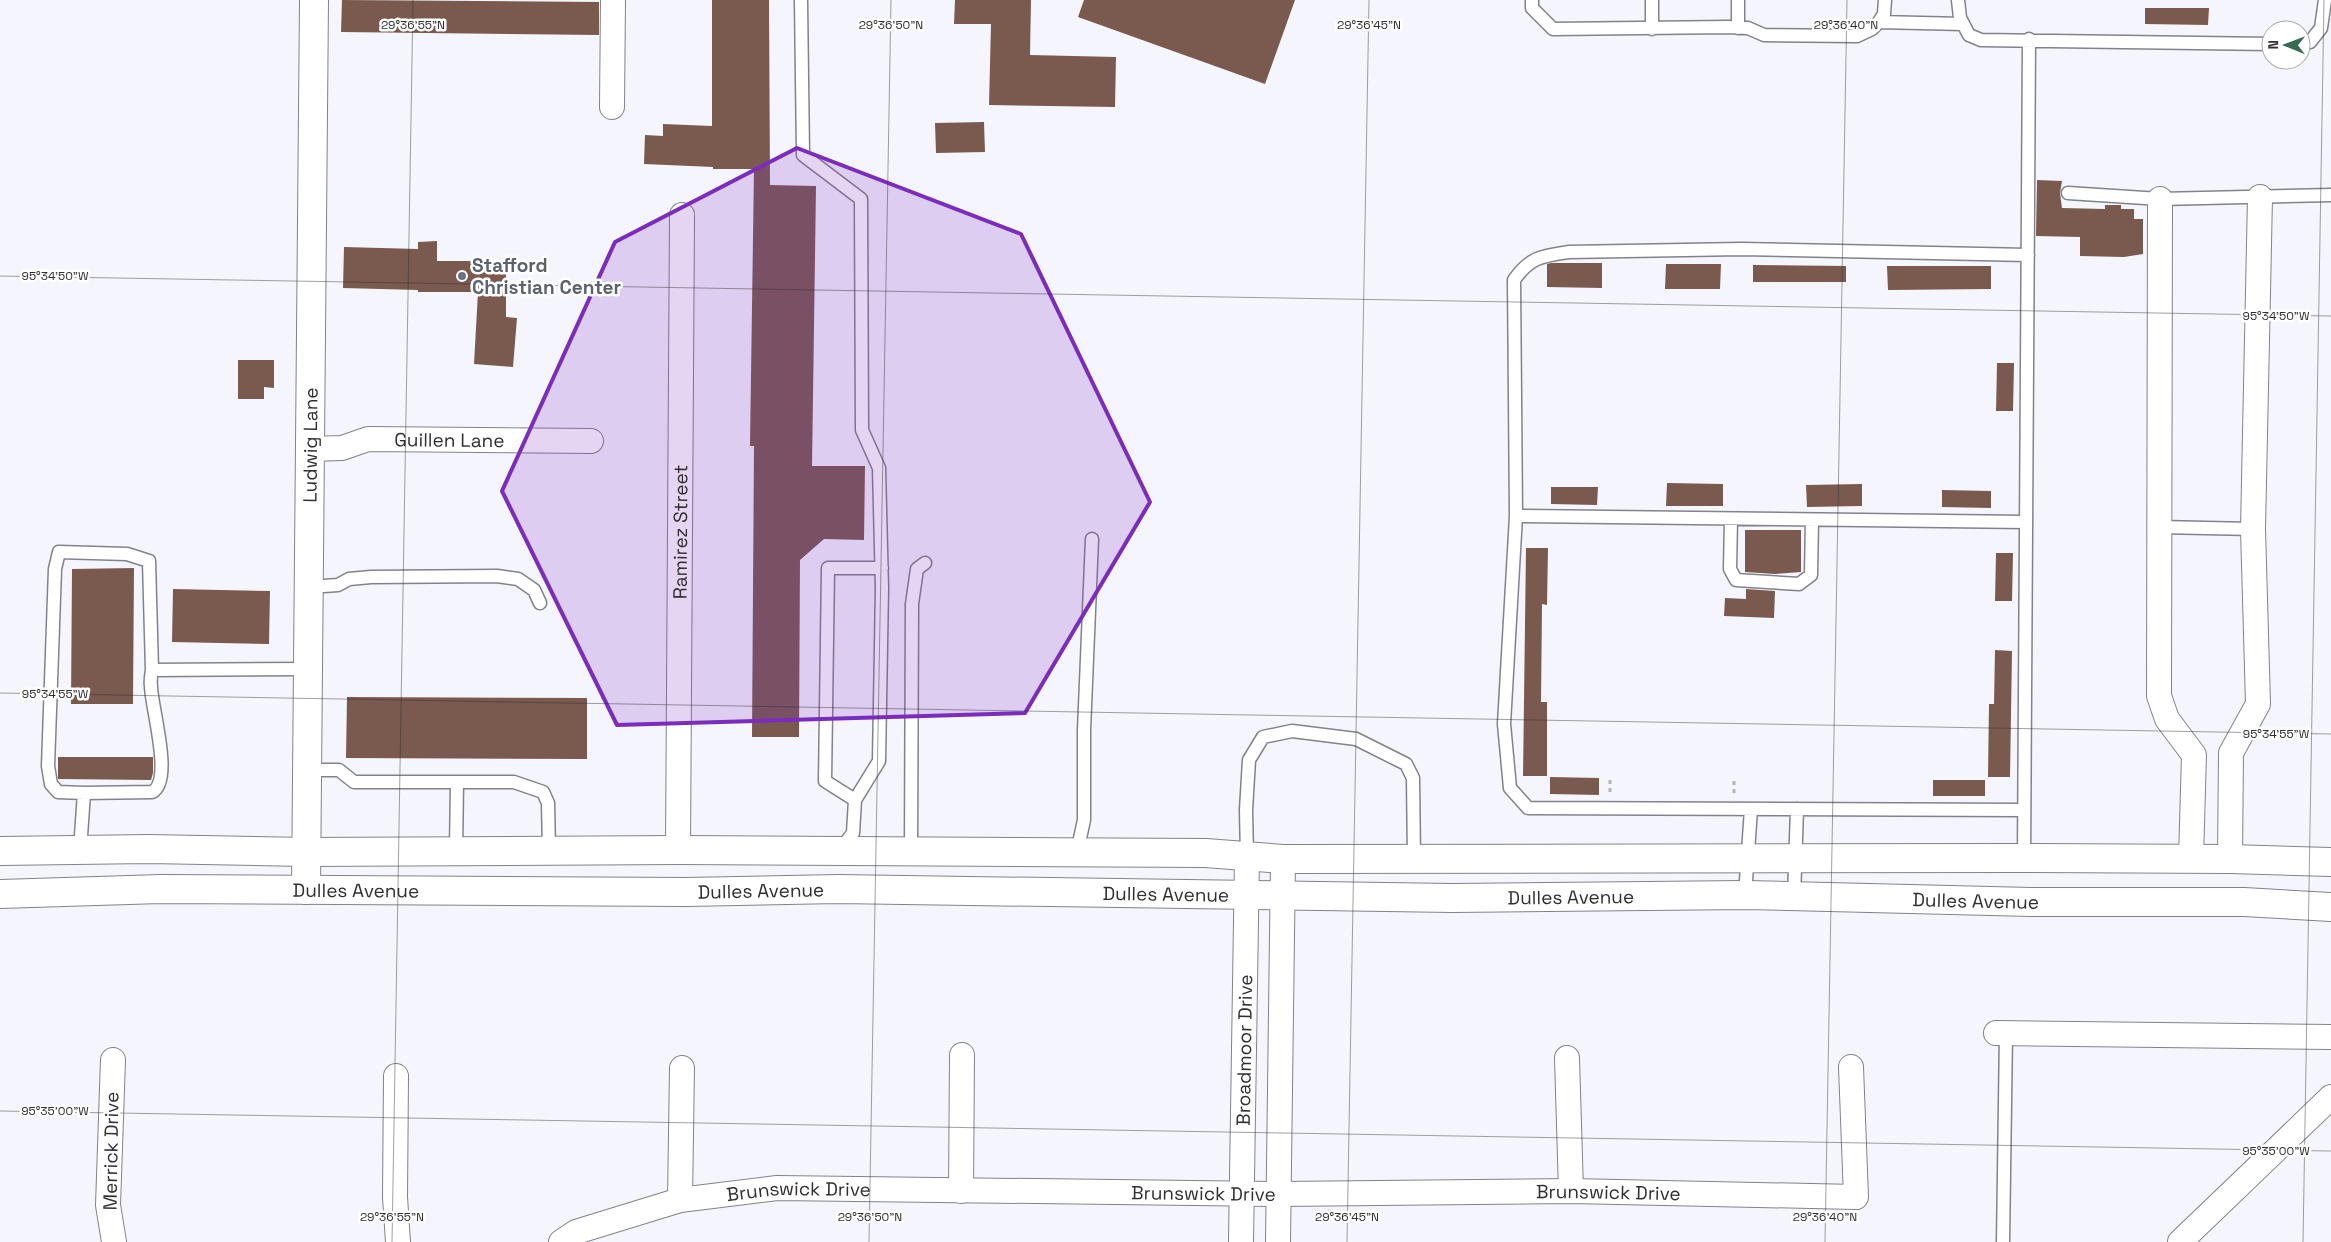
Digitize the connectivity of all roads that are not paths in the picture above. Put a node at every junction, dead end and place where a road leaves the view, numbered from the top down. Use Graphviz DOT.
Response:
graph roads {
  1 [pos="314,0"];
  2 [pos="613,0"];
  3 [pos="1532,0"];
  4 [pos="1652,0"];
  5 [pos="1738,0"];
  6 [pos="1885,0"];
  7 [pos="1958,0"];
  8 [pos="2325,0"];
  9 [pos="800,2"];
  10 [pos="1879,22"];
  11 [pos="1963,24"];
  12 [pos="1738,28"];
  13 [pos="1652,29"];
  14 [pos="2029,40"];
  15 [pos="2311,41"];
  16 [pos="2261,44"];
  17 [pos="612,107"];
  18 [pos="2068,192"];
  19 [pos="2331,194"];
  20 [pos="2260,197"];
  21 [pos="2160,199"];
  22 [pos="682,215"];
  23 [pos="2028,255"];
  24 [pos="591,442"];
  25 [pos="310,449"];
  26 [pos="1516,516"];
  27 [pos="1731,519"];
  28 [pos="1812,520"];
  29 [pos="2026,522"];
  30 [pos="2159,528"];
  31 [pos="2253,528"];
  32 [pos="1092,539"];
  33 [pos="925,563"];
  34 [pos="882,568"];
  35 [pos="309,588"];
  36 [pos="540,603"];
  37 [pos="309,669"];
  38 [pos="152,670"];
  39 [pos="2231,753"];
  40 [pos="2194,755"];
  41 [pos="308,770"];
  42 [pos="457,782"];
  43 [pos="84,793"];
  44 [pos="855,800"];
  45 [pos="1751,809"];
  46 [pos="1797,809"];
  47 [pos="2024,810"];
  48 [pos="80,850"];
  49 [pos="549,850"];
  50 [pos="678,850"];
  51 [pos="456,851"];
  52 [pos="0,852"];
  53 [pos="306,852"];
  54 [pos="839,852"];
  55 [pos="911,852"];
  56 [pos="1077,852"];
  57 [pos="1247,857"];
  58 [pos="1414,858"];
  59 [pos="1747,858"];
  60 [pos="1796,858"];
  61 [pos="2024,858"];
  62 [pos="1283,859"];
  63 [pos="2191,859"];
  64 [pos="2230,859"];
  65 [pos="2331,862"];
  66 [pos="838,889"];
  67 [pos="306,890"];
  68 [pos="0,894"];
  69 [pos="1247,894"];
  70 [pos="1284,894"];
  71 [pos="1745,895"];
  72 [pos="1794,896"];
  73 [pos="2331,907"];
  74 [pos="2001,1033"];
  75 [pos="2331,1037"];
  76 [pos="962,1055"];
  77 [pos="1567,1058"];
  78 [pos="113,1060"];
  79 [pos="1851,1067"];
  80 [pos="682,1068"];
  81 [pos="396,1076"];
  82 [pos="2331,1097"];
  83 [pos="1571,1190"];
  84 [pos="961,1191"];
  85 [pos="1242,1194"];
  86 [pos="1279,1194"];
  87 [pos="680,1200"];
  88 [pos="114,1242"];
  89 [pos="398,1242"];
  90 [pos="561,1242"];
  91 [pos="1241,1242"];
  92 [pos="1278,1242"];
  93 [pos="2003,1242"];
  94 [pos="2180,1242"];
  1 -- 25 [label="main road, Ludwig Lane"];
  2 -- 17 [label="street"];
  3 -- 13 [label="lane"];
  4 -- 13 [label="lane"];
  5 -- 12 [label="lane"];
  6 -- 10 [label="lane"];
  7 -- 11 [label="lane"];
  8 -- 15 [label="lane"];
  9 -- 34 [label="lane"];
  10 -- 11 [label="lane"];
  10 -- 12 [label="lane"];
  11 -- 14 [label="lane"];
  12 -- 13 [label="lane"];
  14 -- 16 [label="lane"];
  14 -- 23 [label="lane"];
  18 -- 21 [label="lane"];
  19 -- 20 [label="lane"];
  20 -- 21 [label="lane"];
  20 -- 31 [label="street"];
  21 -- 30 [label="street"];
  22 -- 50 [label="street, Ramirez Street"];
  23 -- 26 [label="lane"];
  23 -- 29 [label="lane"];
  24 -- 25 [label="street, Guillen Lane"];
  25 -- 35 [label="main road, Ludwig Lane"];
  26 -- 27 [label="lane"];
  26 -- 45 [label="lane"];
  27 -- 28 [label="lane"];
  27 -- 28 [label="lane"];
  28 -- 29 [label="lane"];
  29 -- 47 [label="lane"];
  30 -- 31 [label="lane"];
  30 -- 40 [label="street"];
  31 -- 39 [label="street"];
  32 -- 56 [label="lane"];
  33 -- 55 [label="lane"];
  34 -- 44 [label="lane"];
  34 -- 44 [label="lane"];
  35 -- 36 [label="lane"];
  35 -- 37 [label="main road, Ludwig Lane"];
  37 -- 38 [label="lane"];
  37 -- 41 [label="main road, Ludwig Lane"];
  38 -- 43 [label="lane"];
  38 -- 43 [label="lane"];
  39 -- 40 [label="street"];
  39 -- 64 [label="street"];
  40 -- 63 [label="street"];
  41 -- 42 [label="lane"];
  41 -- 53 [label="main road, Ludwig Lane"];
  42 -- 49 [label="lane"];
  42 -- 51 [label="lane"];
  43 -- 48 [label="lane"];
  44 -- 54 [label="lane"];
  45 -- 46 [label="lane"];
  45 -- 59 [label="lane"];
  46 -- 47 [label="lane"];
  46 -- 60 [label="lane"];
  47 -- 61 [label="lane"];
  48 -- 52 [label="main road, Dulles Avenue"];
  48 -- 53 [label="main road, Dulles Avenue"];
  49 -- 50 [label="main road, Dulles Avenue"];
  49 -- 51 [label="main road, Dulles Avenue"];
  50 -- 54 [label="main road, Dulles Avenue"];
  51 -- 53 [label="main road, Dulles Avenue"];
  53 -- 67 [label="main road, Ludwig Lane"];
  54 -- 55 [label="main road, Dulles Avenue"];
  54 -- 66 [label="main road"];
  55 -- 56 [label="main road, Dulles Avenue"];
  56 -- 57 [label="main road, Dulles Avenue"];
  57 -- 58 [label="lane"];
  57 -- 62 [label="main road, Dulles Avenue"];
  57 -- 69 [label="street, Broadmoor Drive"];
  58 -- 59 [label="main road, Dulles Avenue"];
  58 -- 62 [label="main road, Dulles Avenue"];
  59 -- 60 [label="main road, Dulles Avenue"];
  59 -- 71 [label="lane"];
  60 -- 61 [label="main road, Dulles Avenue"];
  60 -- 72 [label="lane"];
  61 -- 63 [label="main road, Dulles Avenue"];
  62 -- 70 [label="street, Broadmoor Drive"];
  63 -- 64 [label="main road, Dulles Avenue"];
  64 -- 65 [label="main road, Dulles Avenue"];
  66 -- 67 [label="main road, Dulles Avenue"];
  66 -- 69 [label="main road, Dulles Avenue"];
  67 -- 68 [label="main road, Dulles Avenue"];
  69 -- 70 [label="main road, Dulles Avenue"];
  69 -- 85 [label="street, Broadmoor Drive"];
  70 -- 71 [label="main road, Dulles Avenue"];
  70 -- 86 [label="street, Broadmoor Drive"];
  71 -- 72 [label="main road, Dulles Avenue"];
  72 -- 73 [label="main road, Dulles Avenue"];
  74 -- 75 [label="street"];
  74 -- 93 [label="lane"];
  76 -- 84 [label="street"];
  77 -- 83 [label="street"];
  78 -- 88 [label="street, Merrick Drive"];
  79 -- 83 [label="street, Brunswick Drive"];
  80 -- 87 [label="street"];
  81 -- 89 [label="street"];
  82 -- 94 [label="street"];
  83 -- 86 [label="street, Brunswick Drive"];
  84 -- 85 [label="street, Brunswick Drive"];
  84 -- 87 [label="street, Brunswick Drive"];
  85 -- 86 [label="street, Brunswick Drive"];
  85 -- 91 [label="street, Broadmoor Drive"];
  86 -- 92 [label="street, Broadmoor Drive"];
  87 -- 90 [label="street, Brunswick Drive"];
}
